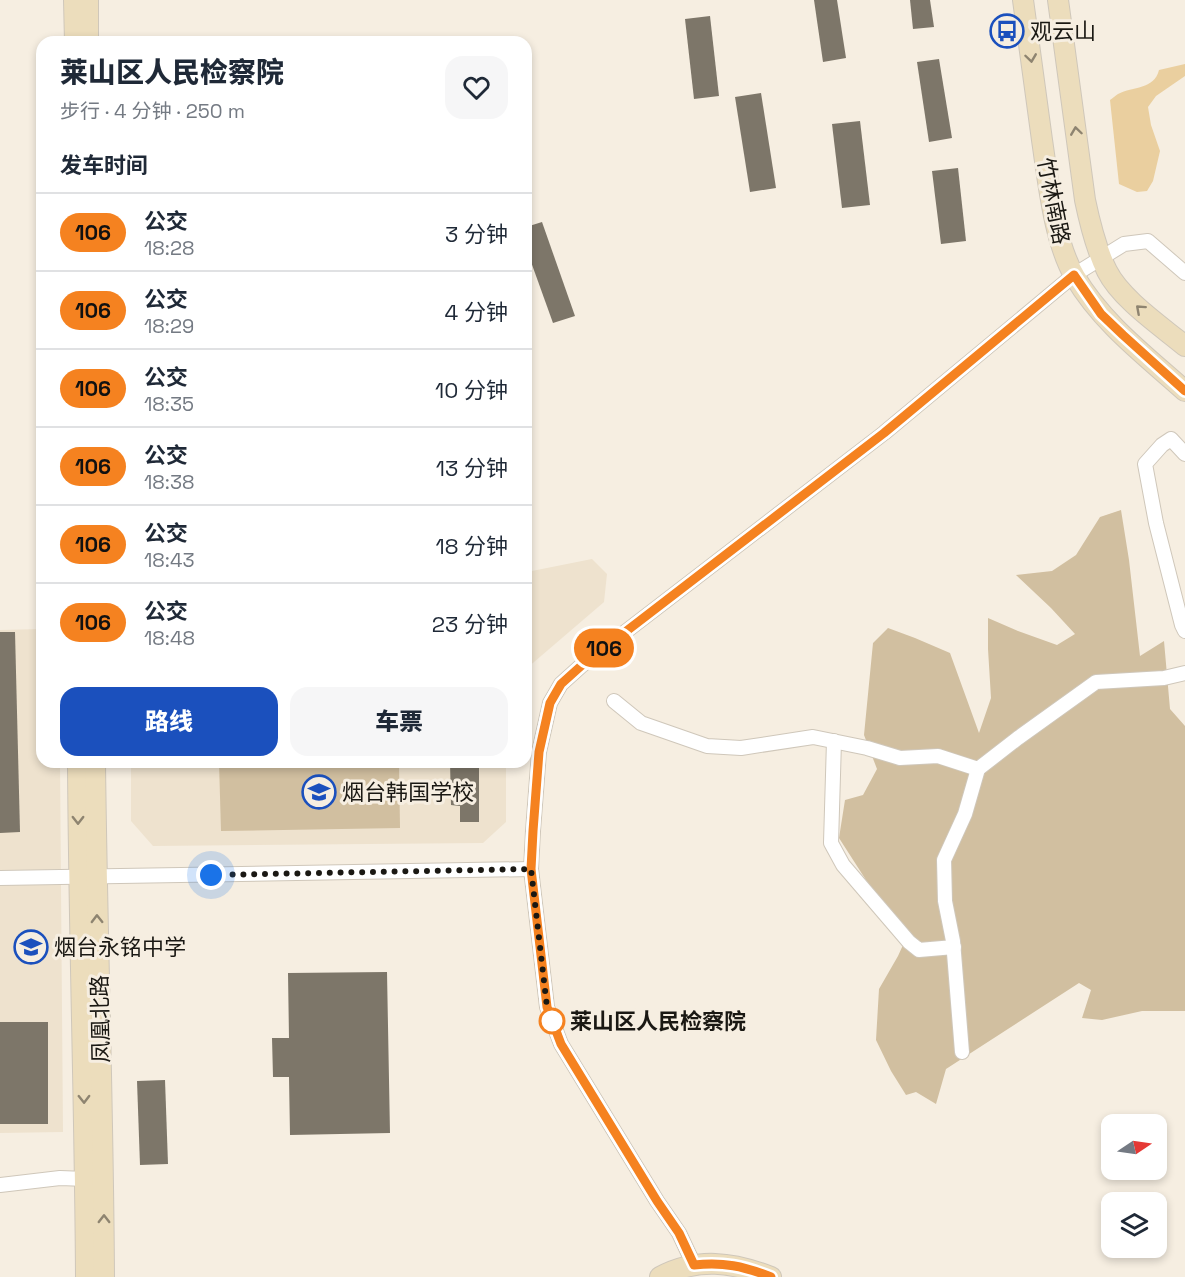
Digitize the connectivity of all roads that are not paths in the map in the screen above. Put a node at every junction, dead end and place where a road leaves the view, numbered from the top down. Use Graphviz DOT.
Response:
graph roads {
  1 [pos="74,0"];
  2 [pos="88,0"];
  3 [pos="1023,0"];
  4 [pos="1058,0"];
  5 [pos="75,36"];
  6 [pos="88,36"];
  7 [pos="1102,258"];
  8 [pos="1185,273"];
  9 [pos="1074,275"];
  10 [pos="1185,346"];
  11 [pos="1185,391"];
  12 [pos="1185,454"];
  13 [pos="1185,631"];
  14 [pos="1185,674"];
  15 [pos="614,701"];
  16 [pos="834,741"];
  17 [pos="78,768"];
  18 [pos="95,768"];
  19 [pos="978,769"];
  20 [pos="531,869"];
  21 [pos="87,877"];
  22 [pos="0,879"];
  23 [pos="954,947"];
  24 [pos="962,1052"];
  25 [pos="86,1179"];
  26 [pos="0,1185"];
  27 [pos="694,1265"];
  28 [pos="86,1277"];
  29 [pos="104,1277"];
  30 [pos="660,1277"];
  31 [pos="771,1277"];
  1 -- 5 [label="street"];
  2 -- 6 [label="street"];
  3 -- 9 [label="street, 竹林南路, one-way"];
  7 -- 4 [label="street, 竹林南路, one-way"];
  7 -- 8 [label="street"];
  7 -- 9 [label="street"];
  10 -- 7 [label="street, 竹林南路, one-way"];
  9 -- 11 [label="street, 竹林南路"];
  9 -- 20 [label="street"];
  12 -- 13 [label="street"];
  14 -- 19 [label="street"];
  15 -- 16 [label="street"];
  16 -- 19 [label="street"];
  16 -- 23 [label="street"];
  17 -- 21 [label="street, 凤凰北路, one-way"];
  18 -- 21 [label="street, 凤凰北路"];
  19 -- 23 [label="street"];
  20 -- 21 [label="street"];
  20 -- 27 [label="street"];
  21 -- 22 [label="street"];
  21 -- 25 [label="street, 凤凰北路, one-way"];
  29 -- 21 [label="street, 凤凰北路, one-way"];
  23 -- 24 [label="street"];
  25 -- 26 [label="street"];
  25 -- 28 [label="street, 凤凰北路"];
  27 -- 30 [label="street"];
  27 -- 31 [label="street"];
}
